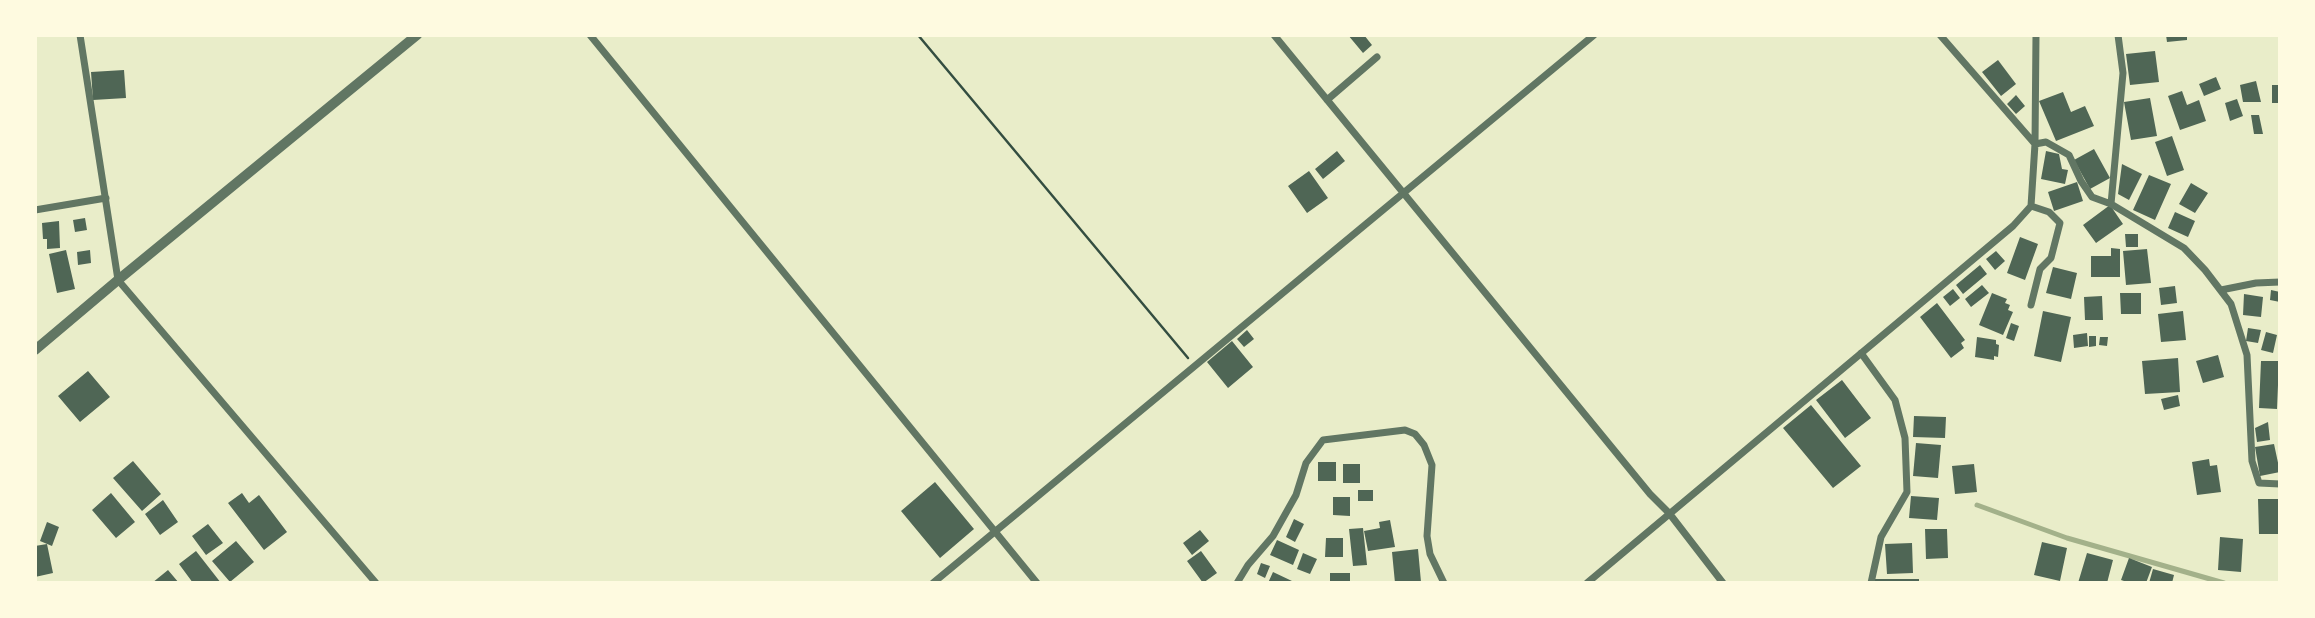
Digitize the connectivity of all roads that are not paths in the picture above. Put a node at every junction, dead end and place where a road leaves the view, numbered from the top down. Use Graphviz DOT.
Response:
graph roads {
  1 [pos="80,35"];
  2 [pos="417,35"];
  3 [pos="590,35"];
  4 [pos="1273,35"];
  5 [pos="1594,35"];
  6 [pos="1940,35"];
  7 [pos="2036,35"];
  8 [pos="2118,35"];
  9 [pos="1377,57"];
  10 [pos="1327,100"];
  11 [pos="2035,144"];
  12 [pos="1404,194"];
  13 [pos="106,198"];
  14 [pos="2112,204"];
  15 [pos="2031,206"];
  16 [pos="35,210"];
  17 [pos="118,280"];
  18 [pos="2280,282"];
  19 [pos="2221,290"];
  20 [pos="2031,305"];
  21 [pos="35,350"];
  22 [pos="1861,353"];
  23 [pos="2280,484"];
  24 [pos="1669,513"];
  25 [pos="995,530"];
  26 [pos="376,583"];
  27 [pos="933,583"];
  28 [pos="1037,583"];
  29 [pos="1237,583"];
  30 [pos="1444,583"];
  31 [pos="1587,583"];
  32 [pos="1723,583"];
  33 [pos="1871,583"];
  1 -- 13 [label="street"];
  2 -- 17 [label="street"];
  3 -- 25 [label="street"];
  4 -- 10 [label="street"];
  5 -- 12 [label="street"];
  6 -- 11 [label="street"];
  7 -- 11 [label="street"];
  8 -- 14 [label="street"];
  9 -- 10 [label="street"];
  10 -- 12 [label="street"];
  11 -- 14 [label="street"];
  11 -- 15 [label="street"];
  12 -- 24 [label="street"];
  12 -- 25 [label="street"];
  13 -- 16 [label="street"];
  13 -- 17 [label="street"];
  14 -- 19 [label="street"];
  15 -- 20 [label="street"];
  15 -- 22 [label="street"];
  17 -- 21 [label="street"];
  17 -- 26 [label="street"];
  18 -- 19 [label="street"];
  19 -- 23 [label="street"];
  22 -- 24 [label="street"];
  22 -- 33 [label="street"];
  24 -- 31 [label="street"];
  24 -- 32 [label="street"];
  25 -- 27 [label="street"];
  25 -- 28 [label="street"];
  29 -- 30 [label="street"];
}
